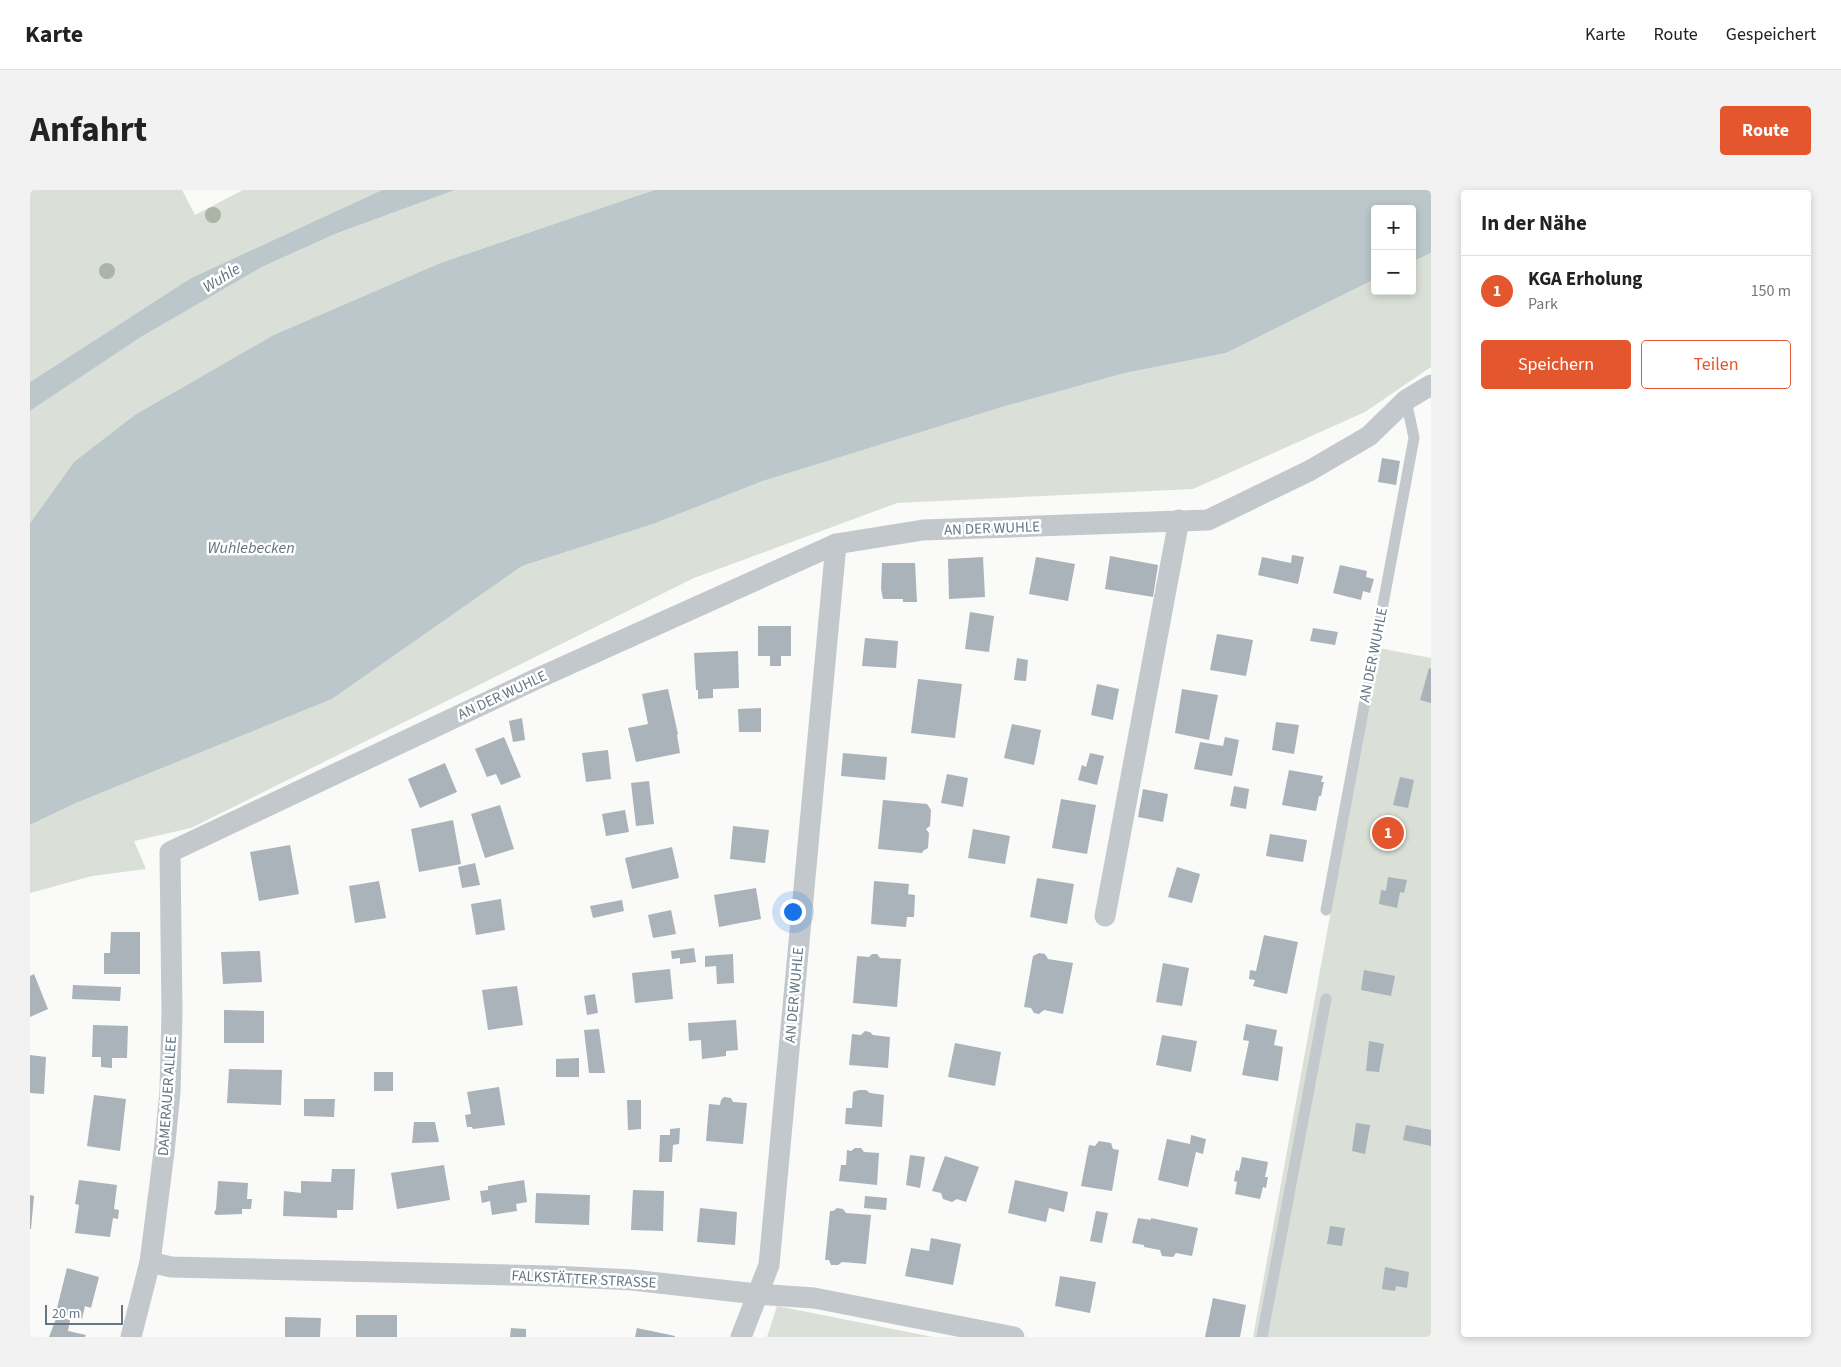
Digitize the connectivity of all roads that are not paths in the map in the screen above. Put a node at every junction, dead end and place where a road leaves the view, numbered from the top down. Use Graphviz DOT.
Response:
graph roads {
  1 [pos="1431,385"];
  2 [pos="1406,400"];
  3 [pos="1179,520"];
  4 [pos="836,544"];
  5 [pos="170,852"];
  6 [pos="1326,910"];
  7 [pos="1105,916"];
  8 [pos="1326,999"];
  9 [pos="150,1262"];
  10 [pos="757,1294"];
  11 [pos="131,1337"];
  12 [pos="741,1337"];
  13 [pos="1014,1337"];
  14 [pos="1262,1337"];
  1 -- 2 [label="street, AN DER WUHLE"];
  2 -- 3 [label="street, AN DER WUHLE"];
  2 -- 6 [label="lane, AN DER WUHLE"];
  3 -- 4 [label="street, AN DER WUHLE"];
  3 -- 7 [label="street"];
  4 -- 5 [label="street, AN DER WUHLE"];
  4 -- 10 [label="street, AN DER WUHLE"];
  5 -- 9 [label="street, DAMERAUER ALLEE"];
  8 -- 14 [label="lane"];
  9 -- 10 [label="street, FALKSTÄTTER STRASSE"];
  9 -- 11 [label="street, DAMERAUER ALLEE"];
  10 -- 12 [label="street, AN DER WUHLE"];
  10 -- 13 [label="street, FALKSTÄTTER STRASSE"];
}
